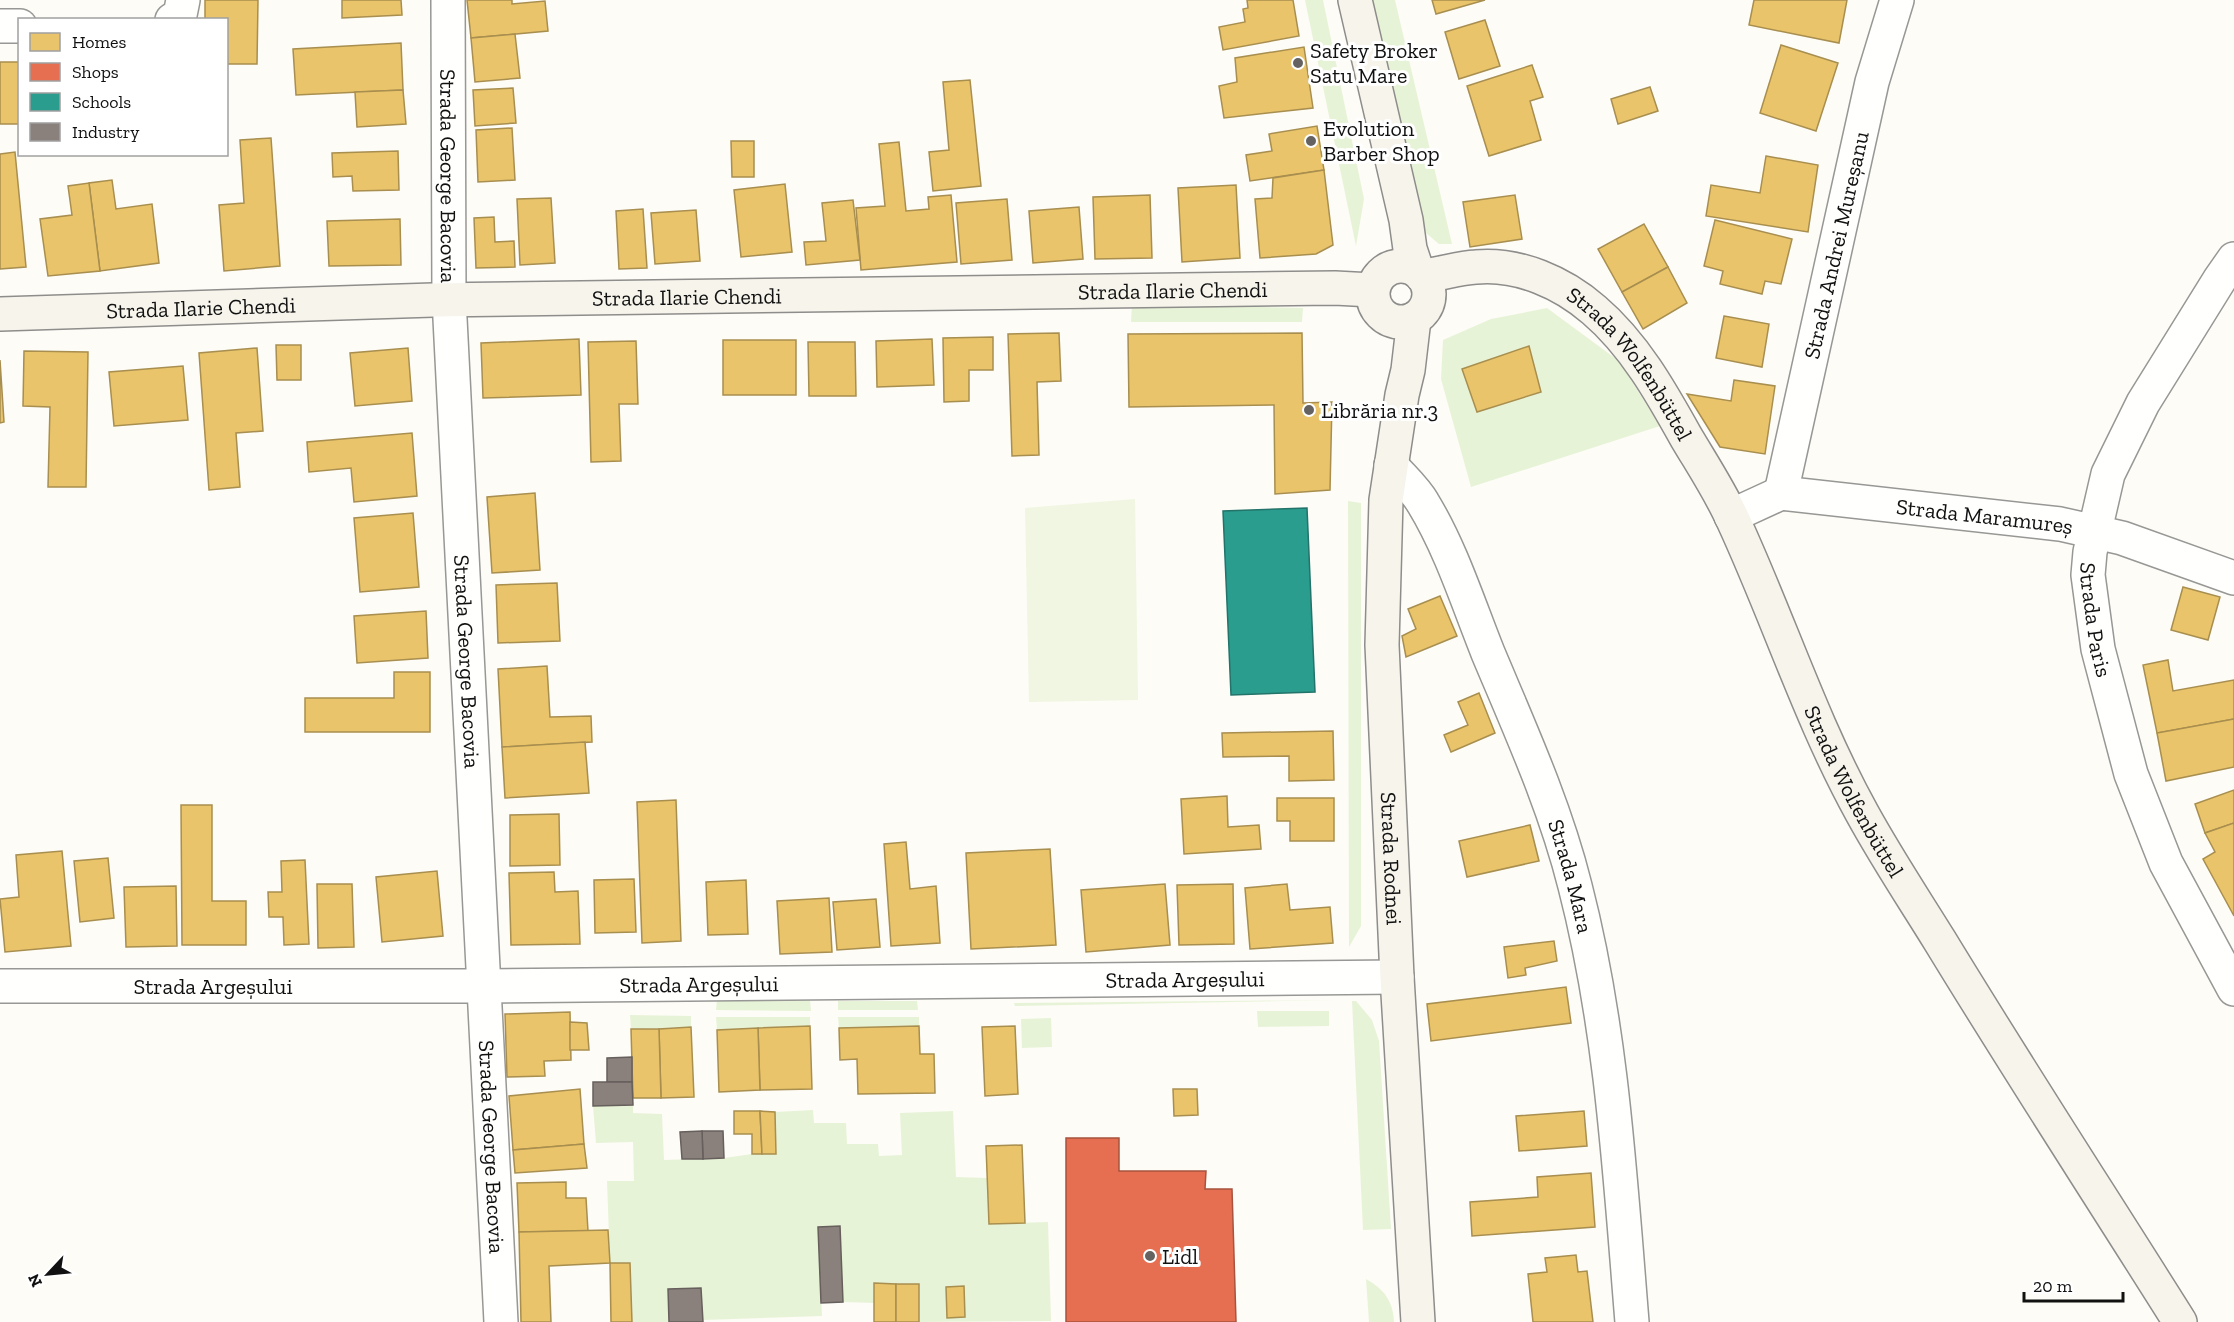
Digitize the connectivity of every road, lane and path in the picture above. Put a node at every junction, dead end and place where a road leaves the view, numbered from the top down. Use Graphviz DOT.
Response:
graph roads {
  1 [pos="183,0"];
  2 [pos="448,0"];
  3 [pos="1355,0"];
  4 [pos="1897,0"];
  5 [pos="175,18"];
  6 [pos="0,26"];
  7 [pos="18,26"];
  8 [pos="2234,260"];
  9 [pos="1372,290"];
  10 [pos="1411,292"];
  11 [pos="449,299"];
  12 [pos="0,314"];
  13 [pos="1391,465"];
  14 [pos="1781,493"];
  15 [pos="1731,516"];
  16 [pos="2095,532"];
  17 [pos="2234,578"];
  18 [pos="1397,977"];
  19 [pos="0,986"];
  20 [pos="483,986"];
  21 [pos="2234,989"];
  22 [pos="501,1322"];
  23 [pos="1419,1322"];
  24 [pos="1632,1322"];
  25 [pos="2180,1322"];
  1 -- 5 [label="street"];
  2 -- 11 [label="street, Strada George Bacovia"];
  3 -- 10 [label="main road, Strada Rodnei"];
  4 -- 14 [label="street, Strada Andrei Mureșanu"];
  6 -- 7 [label="street"];
  8 -- 16 [label="street, Strada Paris"];
  9 -- 10 [label="main road, Strada Wolfenbüttel"];
  9 -- 11 [label="main road, Strada Ilarie Chendi"];
  10 -- 13 [label="main road, Strada Rodnei"];
  10 -- 15 [label="main road, Strada Wolfenbüttel"];
  11 -- 12 [label="main road, Strada Ilarie Chendi"];
  11 -- 20 [label="street, Strada George Bacovia"];
  13 -- 18 [label="main road, Strada Rodnei"];
  13 -- 24 [label="street, Strada Mara"];
  14 -- 15 [label="street"];
  14 -- 16 [label="street, Strada Maramureș"];
  15 -- 25 [label="main road, Strada Wolfenbüttel"];
  16 -- 17 [label="street, Strada Maramureș"];
  16 -- 21 [label="street, Strada Paris"];
  18 -- 20 [label="street, Strada Argeșului"];
  18 -- 23 [label="main road, Strada Rodnei"];
  19 -- 20 [label="street, Strada Argeșului"];
  20 -- 22 [label="street, Strada George Bacovia"];
}
